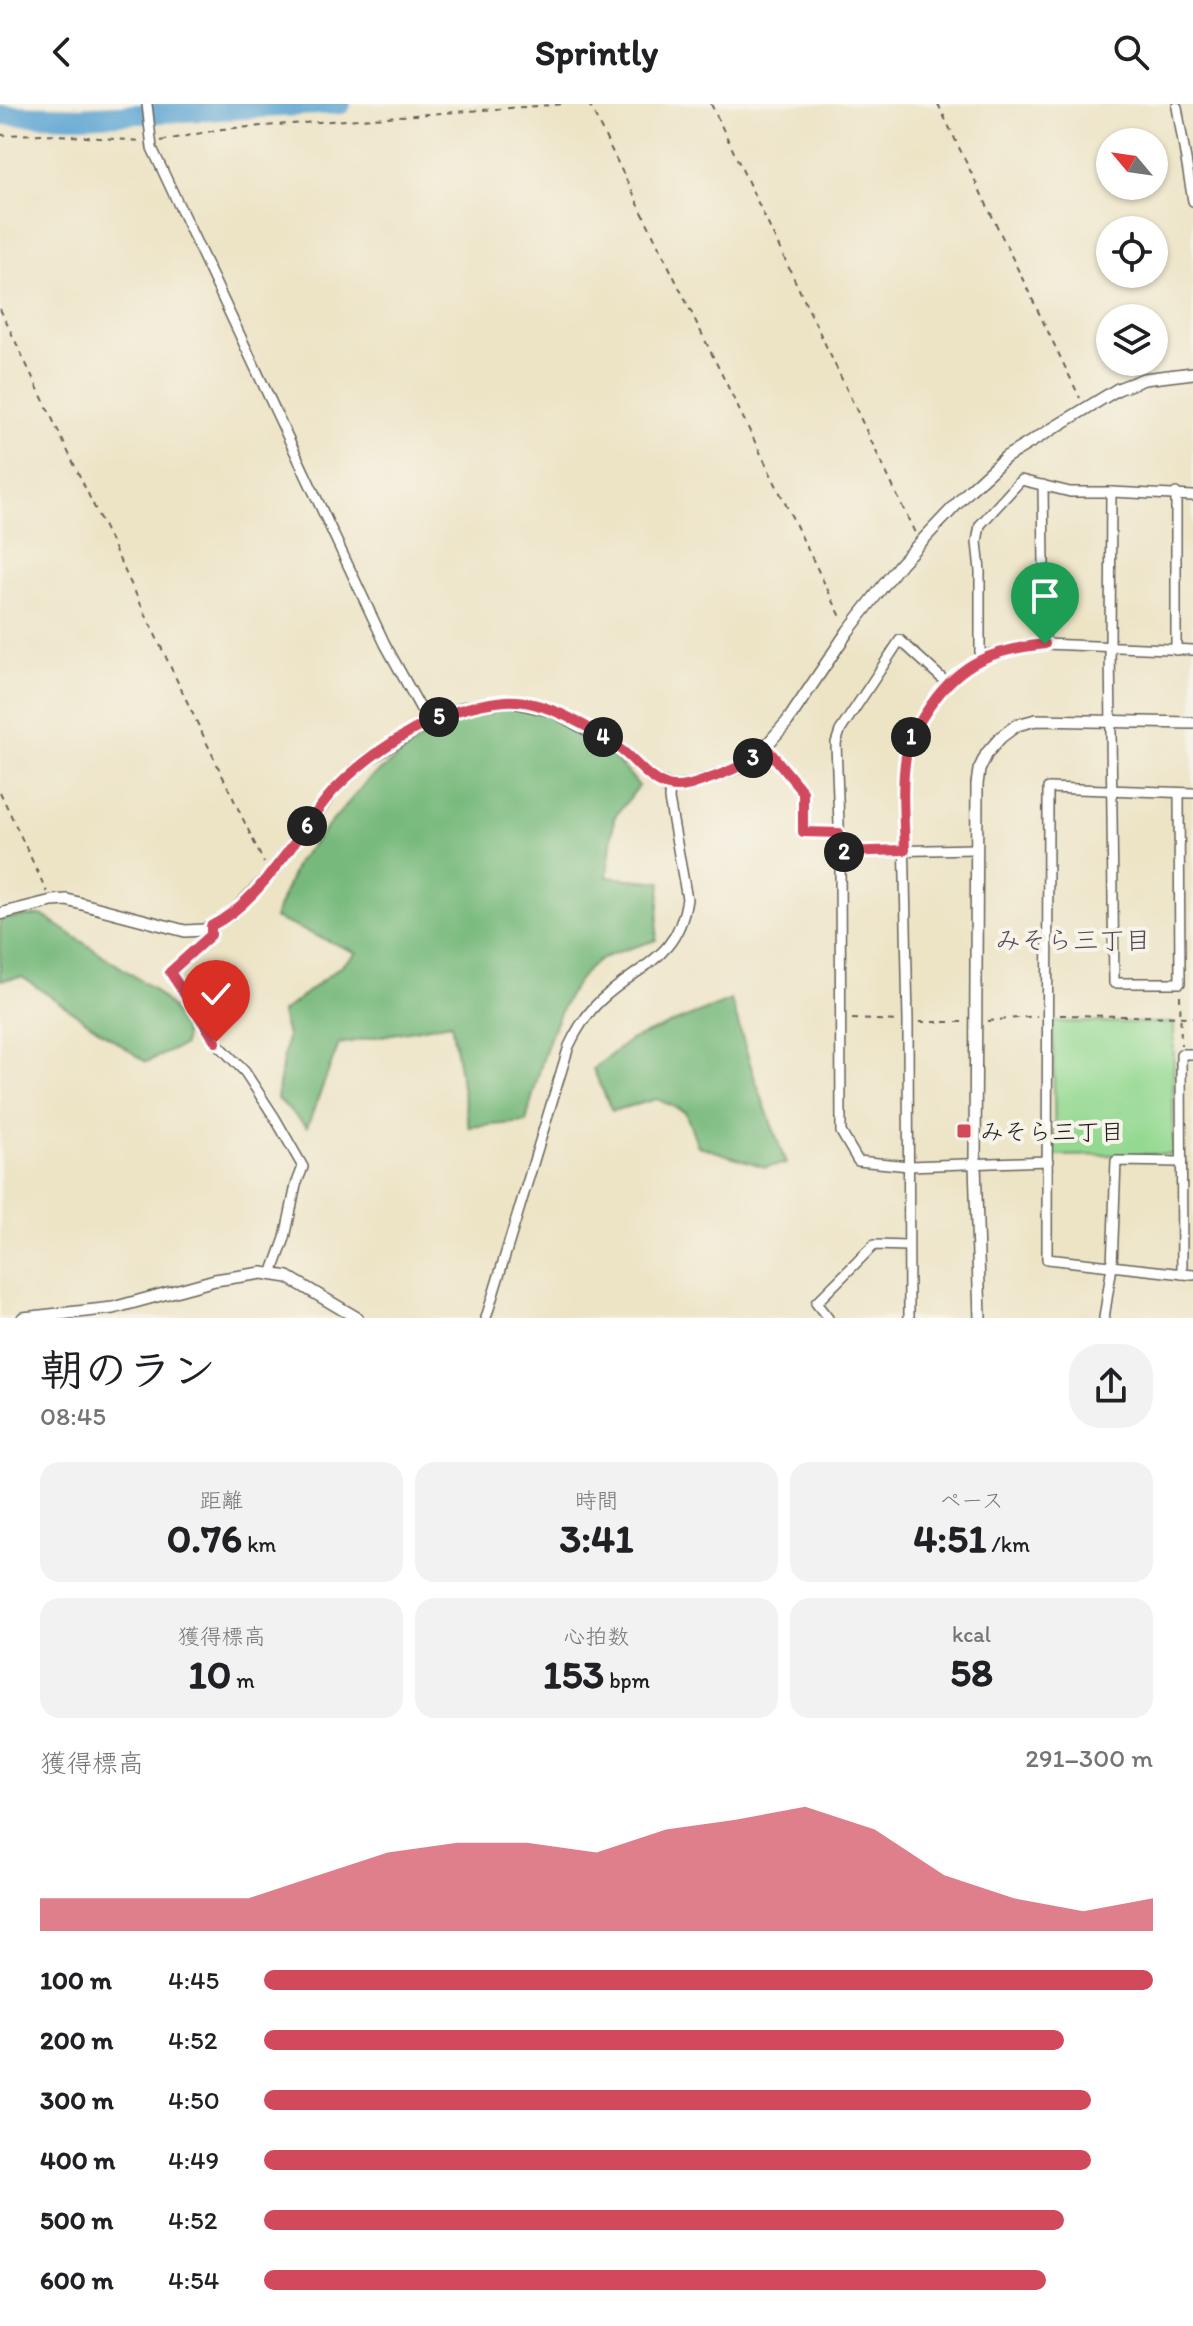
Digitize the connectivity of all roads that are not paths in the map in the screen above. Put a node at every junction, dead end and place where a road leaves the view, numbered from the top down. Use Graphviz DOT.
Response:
graph roads {
  1 [pos="147,104"];
  2 [pos="1177,107"];
  3 [pos="1193,201"];
  4 [pos="1193,373"];
  5 [pos="1043,485"];
  6 [pos="1111,492"];
  7 [pos="1176,493"];
  8 [pos="1193,496"];
  9 [pos="1045,644"];
  10 [pos="1110,647"];
  11 [pos="1176,650"];
  12 [pos="1193,650"];
  13 [pos="980,658"];
  14 [pos="947,683"];
  15 [pos="428,722"];
  16 [pos="1113,722"];
  17 [pos="1193,723"];
  18 [pos="766,747"];
  19 [pos="670,787"];
  20 [pos="1112,790"];
  21 [pos="1179,793"];
  22 [pos="1193,793"];
  23 [pos="839,833"];
  24 [pos="974,849"];
  25 [pos="905,850"];
  26 [pos="840,852"];
  27 [pos="0,914"];
  28 [pos="211,926"];
  29 [pos="1193,1054"];
  30 [pos="1048,1161"];
  31 [pos="1181,1162"];
  32 [pos="975,1163"];
  33 [pos="909,1166"];
  34 [pos="908,1246"];
  35 [pos="1112,1266"];
  36 [pos="272,1274"];
  37 [pos="1182,1274"];
  38 [pos="1193,1275"];
  39 [pos="23,1318"];
  40 [pos="357,1318"];
  41 [pos="486,1318"];
  42 [pos="828,1318"];
  43 [pos="909,1318"];
  44 [pos="980,1318"];
  45 [pos="1104,1318"];
  1 -- 15 [label="street"];
  2 -- 3 [label="street"];
  4 -- 18 [label="street"];
  5 -- 6 [label="street"];
  5 -- 9 [label="street"];
  5 -- 13 [label="street"];
  6 -- 7 [label="street"];
  6 -- 10 [label="street"];
  7 -- 8 [label="street"];
  7 -- 11 [label="street"];
  9 -- 10 [label="street"];
  9 -- 13 [label="street"];
  10 -- 11 [label="street"];
  10 -- 16 [label="street"];
  11 -- 12 [label="street"];
  13 -- 14 [label="street"];
  14 -- 23 [label="street"];
  14 -- 25 [label="street"];
  15 -- 19 [label="street"];
  15 -- 28 [label="street"];
  16 -- 17 [label="street"];
  16 -- 20 [label="street"];
  16 -- 24 [label="street"];
  18 -- 19 [label="street"];
  18 -- 23 [label="street"];
  19 -- 41 [label="street"];
  20 -- 21 [label="street"];
  20 -- 21 [label="street"];
  20 -- 30 [label="street"];
  21 -- 22 [label="street"];
  23 -- 26 [label="street"];
  24 -- 25 [label="street"];
  24 -- 32 [label="street"];
  25 -- 26 [label="street"];
  25 -- 33 [label="street"];
  26 -- 33 [label="street"];
  27 -- 28 [label="street"];
  28 -- 36 [label="street"];
  29 -- 31 [label="street"];
  30 -- 32 [label="street"];
  30 -- 35 [label="street"];
  31 -- 35 [label="street"];
  31 -- 37 [label="street"];
  32 -- 33 [label="street"];
  32 -- 44 [label="street"];
  33 -- 34 [label="street"];
  34 -- 42 [label="street"];
  34 -- 43 [label="street"];
  35 -- 37 [label="street"];
  35 -- 45 [label="street"];
  36 -- 39 [label="street"];
  36 -- 40 [label="street"];
  37 -- 38 [label="street"];
}
